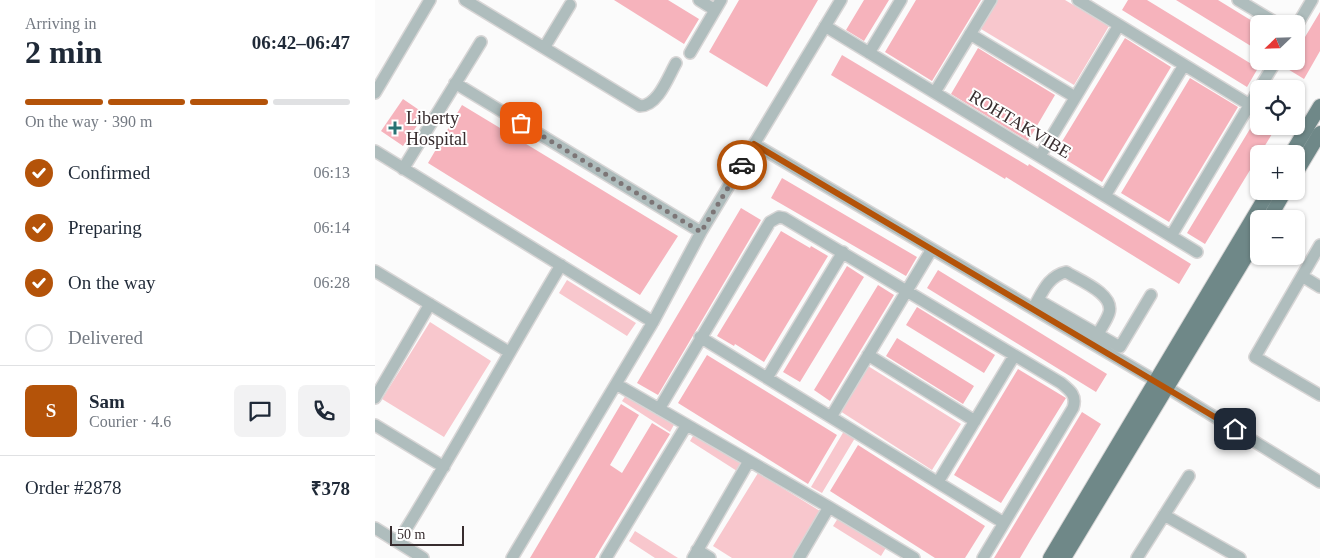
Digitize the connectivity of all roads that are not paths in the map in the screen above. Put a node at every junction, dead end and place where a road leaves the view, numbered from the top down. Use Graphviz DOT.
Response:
graph roads {
  1 [pos="465,0"];
  2 [pos="699,0"];
  3 [pos="841,0"];
  4 [pos="901,0"];
  5 [pos="991,0"];
  6 [pos="1078,0"];
  7 [pos="1238,0"];
  8 [pos="1313,0"];
  9 [pos="427,1"];
  10 [pos="570,5"];
  11 [pos="718,5"];
  12 [pos="1262,15"];
  13 [pos="1304,15"];
  14 [pos="1119,25"];
  15 [pos="825,26"];
  16 [pos="970,34"];
  17 [pos="481,42"];
  18 [pos="544,48"];
  19 [pos="869,52"];
  20 [pos="690,53"];
  21 [pos="676,63"];
  22 [pos="1184,65"];
  23 [pos="455,83"];
  24 [pos="935,92"];
  25 [pos="375,94"];
  26 [pos="1075,98"];
  27 [pos="1250,105"];
  28 [pos="1320,106"];
  29 [pos="1320,133"];
  30 [pos="754,144"];
  31 [pos="1296,145"];
  32 [pos="375,152"];
  33 [pos="1040,156"];
  34 [pos="1305,158"];
  35 [pos="403,169"];
  36 [pos="1105,196"];
  37 [pos="1264,200"];
  38 [pos="701,232"];
  39 [pos="1171,236"];
  40 [pos="1320,245"];
  41 [pos="932,249"];
  42 [pos="1250,249"];
  43 [pos="843,252"];
  44 [pos="1197,252"];
  45 [pos="561,265"];
  46 [pos="375,271"];
  47 [pos="1302,276"];
  48 [pos="1320,287"];
  49 [pos="907,291"];
  50 [pos="1151,295"];
  51 [pos="430,304"];
  52 [pos="1035,305"];
  53 [pos="653,322"];
  54 [pos="1098,334"];
  55 [pos="700,337"];
  56 [pos="509,352"];
  57 [pos="868,355"];
  58 [pos="1014,356"];
  59 [pos="767,378"];
  60 [pos="616,384"];
  61 [pos="1160,384"];
  62 [pos="1320,396"];
  63 [pos="375,398"];
  64 [pos="659,409"];
  65 [pos="831,417"];
  66 [pos="975,420"];
  67 [pos="375,425"];
  68 [pos="687,426"];
  69 [pos="749,460"];
  70 [pos="445,468"];
  71 [pos="1189,476"];
  72 [pos="938,482"];
  73 [pos="1320,482"];
  74 [pos="829,507"];
  75 [pos="1164,515"];
  76 [pos="1004,523"];
  77 [pos="375,528"];
  78 [pos="398,542"];
  79 [pos="896,548"];
  80 [pos="695,554"];
  81 [pos="423,558"];
  82 [pos="512,558"];
  83 [pos="606,558"];
  84 [pos="710,558"];
  85 [pos="799,558"];
  86 [pos="890,558"];
  87 [pos="913,558"];
  88 [pos="983,558"];
  89 [pos="1049,558"];
  90 [pos="1064,558"];
  91 [pos="1137,558"];
  92 [pos="1241,558"];
  1 -- 18 [label="street"];
  2 -- 11 [label="street"];
  3 -- 15 [label="street"];
  4 -- 19 [label="street"];
  5 -- 16 [label="street"];
  6 -- 14 [label="street"];
  7 -- 12 [label="street"];
  8 -- 13 [label="street"];
  9 -- 25 [label="street"];
  10 -- 18 [label="street"];
  11 -- 20 [label="street"];
  14 -- 22 [label="street"];
  14 -- 26 [label="street"];
  15 -- 19 [label="street, ROHTAKVIBE"];
  15 -- 30 [label="street"];
  16 -- 24 [label="street"];
  16 -- 26 [label="street"];
  17 -- 23 [label="street"];
  18 -- 21 [label="street"];
  19 -- 24 [label="street, ROHTAKVIBE"];
  22 -- 27 [label="street"];
  22 -- 36 [label="street"];
  23 -- 35 [label="street"];
  23 -- 38 [label="street"];
  24 -- 33 [label="street, ROHTAKVIBE"];
  26 -- 33 [label="street"];
  27 -- 39 [label="street"];
  28 -- 31 [label="main road"];
  29 -- 34 [label="main road"];
  30 -- 38 [label="street"];
  30 -- 41 [label="street"];
  32 -- 35 [label="street"];
  33 -- 36 [label="street, ROHTAKVIBE"];
  35 -- 45 [label="street"];
  36 -- 39 [label="street, ROHTAKVIBE"];
  37 -- 61 [label="main road"];
  38 -- 53 [label="street"];
  39 -- 44 [label="street, ROHTAKVIBE"];
  40 -- 47 [label="street"];
  41 -- 49 [label="street"];
  41 -- 52 [label="street"];
  42 -- 61 [label="main road"];
  43 -- 49 [label="street"];
  43 -- 55 [label="street"];
  43 -- 59 [label="street"];
  45 -- 53 [label="street"];
  45 -- 56 [label="street"];
  46 -- 51 [label="street"];
  47 -- 48 [label="street"];
  47 -- 62 [label="street"];
  49 -- 57 [label="street"];
  49 -- 58 [label="street"];
  50 -- 54 [label="street"];
  51 -- 56 [label="street"];
  51 -- 63 [label="street"];
  52 -- 54 [label="street"];
  52 -- 54 [label="street"];
  52 -- 61 [label="street"];
  53 -- 60 [label="street"];
  55 -- 59 [label="street"];
  55 -- 64 [label="street"];
  56 -- 70 [label="street"];
  57 -- 65 [label="street"];
  57 -- 66 [label="street"];
  58 -- 66 [label="street"];
  58 -- 76 [label="street"];
  59 -- 65 [label="street"];
  60 -- 64 [label="street"];
  60 -- 82 [label="street"];
  61 -- 73 [label="street"];
  61 -- 89 [label="main road"];
  61 -- 90 [label="main road"];
  64 -- 68 [label="street"];
  65 -- 72 [label="street"];
  66 -- 72 [label="street"];
  67 -- 70 [label="street"];
  68 -- 69 [label="street"];
  68 -- 83 [label="street"];
  69 -- 74 [label="street"];
  69 -- 80 [label="street"];
  70 -- 78 [label="street"];
  71 -- 75 [label="street"];
  72 -- 76 [label="street"];
  74 -- 79 [label="street"];
  74 -- 85 [label="street"];
  75 -- 91 [label="street"];
  75 -- 92 [label="street"];
  76 -- 88 [label="street"];
  77 -- 78 [label="street"];
  78 -- 81 [label="street"];
  79 -- 86 [label="street"];
  79 -- 87 [label="street"];
  80 -- 84 [label="street"];
}
